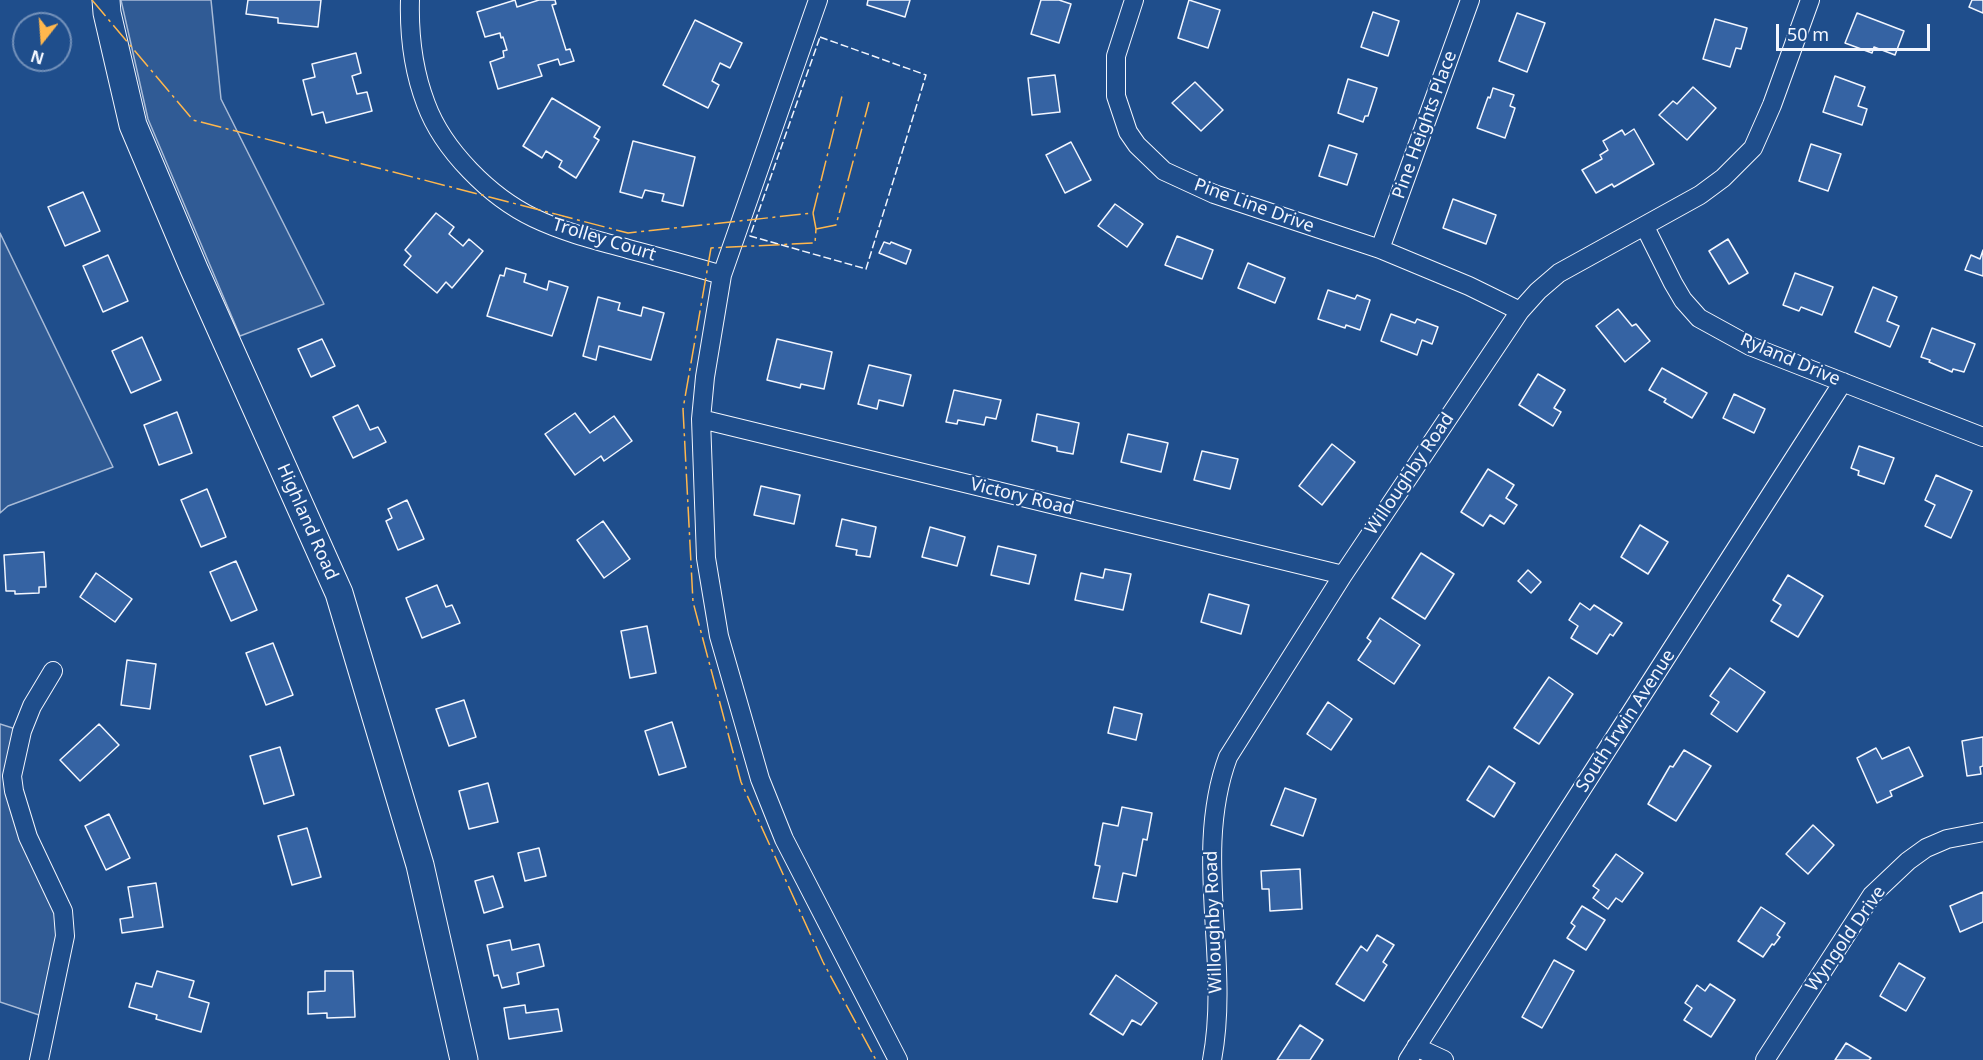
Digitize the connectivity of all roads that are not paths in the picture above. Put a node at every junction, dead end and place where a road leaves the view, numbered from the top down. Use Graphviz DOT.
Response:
graph roads {
  1 [pos="106,0"];
  2 [pos="410,0"];
  3 [pos="818,0"];
  4 [pos="1134,0"];
  5 [pos="1470,0"];
  6 [pos="1810,0"];
  7 [pos="1645,227"];
  8 [pos="1380,249"];
  9 [pos="722,275"];
  10 [pos="1520,310"];
  11 [pos="1843,382"];
  12 [pos="701,418"];
  13 [pos="1983,437"];
  14 [pos="1343,575"];
  15 [pos="53,671"];
  16 [pos="1983,832"];
  17 [pos="1412,1054"];
  18 [pos="45,1058"];
  19 [pos="464,1060"];
  20 [pos="898,1060"];
  21 [pos="1212,1060"];
  22 [pos="1444,1060"];
  23 [pos="1765,1060"];
  1 -- 19 [label="street, Highland Road"];
  2 -- 9 [label="street, Trolley Court"];
  3 -- 9 [label="street"];
  4 -- 8 [label="street, Pine Line Drive"];
  5 -- 8 [label="street, Pine Heights Place"];
  6 -- 7 [label="street, Willoughby Road"];
  7 -- 10 [label="street, Willoughby Road"];
  7 -- 11 [label="street, Ryland Drive"];
  8 -- 10 [label="street, Pine Line Drive"];
  9 -- 12 [label="street"];
  10 -- 14 [label="street, Willoughby Road"];
  11 -- 13 [label="street, Ryland Drive"];
  11 -- 17 [label="street, South Irwin Avenue"];
  12 -- 14 [label="street, Victory Road"];
  12 -- 20 [label="street"];
  14 -- 21 [label="street, Willoughby Road"];
  15 -- 18 [label="street"];
  16 -- 23 [label="street, Wyngold Drive"];
  17 -- 22 [label="street"];
}
